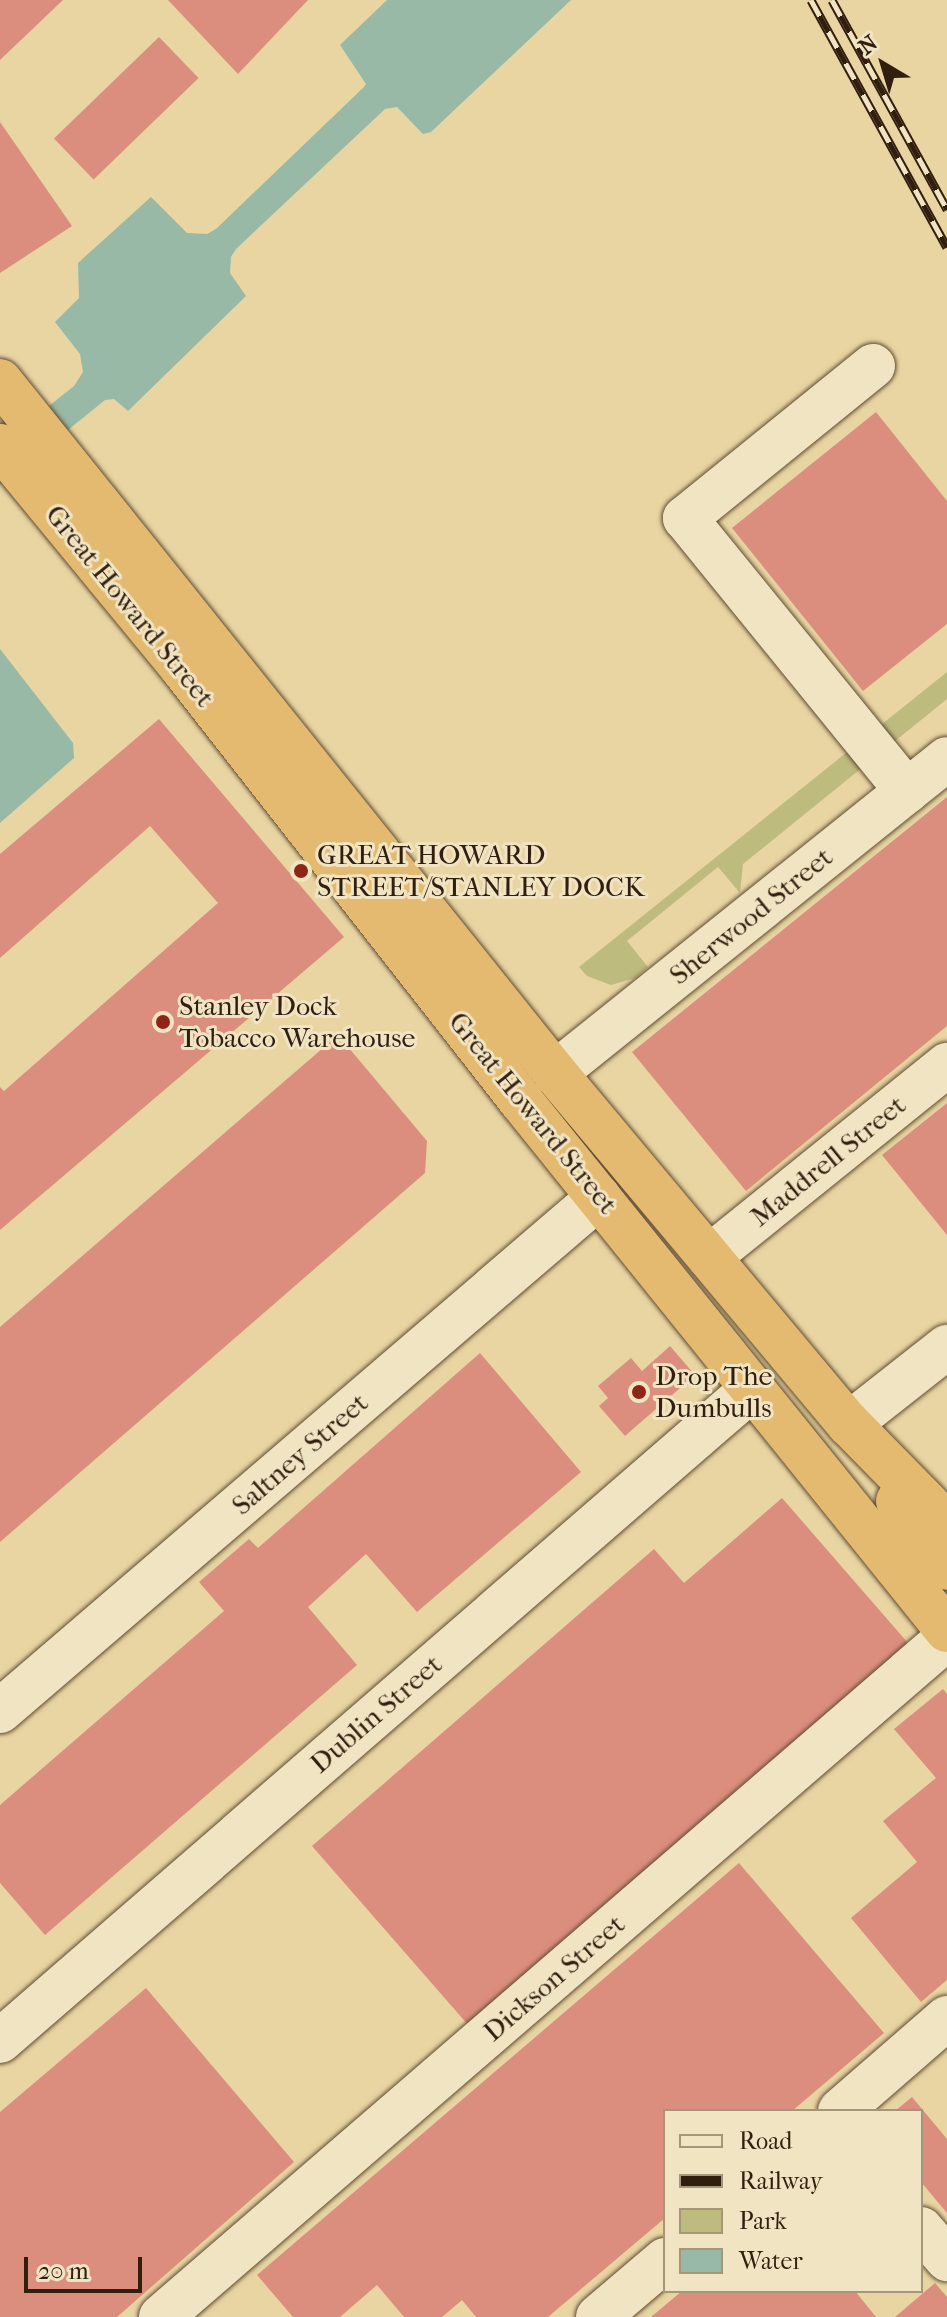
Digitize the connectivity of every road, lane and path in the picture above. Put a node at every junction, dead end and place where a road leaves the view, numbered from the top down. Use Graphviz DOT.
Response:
graph roads {
  1 [pos="873,366"];
  2 [pos="10,394"];
  3 [pos="0,446"];
  4 [pos="46,470"];
  5 [pos="947,759"];
  6 [pos="907,791"];
  7 [pos="947,1065"];
  8 [pos="555,1073"];
  9 [pos="599,1197"];
  10 [pos="709,1257"];
  11 [pos="947,1347"];
  12 [pos="753,1388"];
  13 [pos="849,1424"];
  14 [pos="947,1524"];
  15 [pos="947,1568"];
  16 [pos="947,1630"];
  17 [pos="947,1638"];
  18 [pos="0,1711"];
  19 [pos="947,2018"];
  20 [pos="0,2041"];
  21 [pos="842,2109"];
  22 [pos="923,2231"];
  23 [pos="947,2259"];
  24 [pos="663,2262"];
  25 [pos="161,2317"];
  26 [pos="598,2317"];
  1 -- 6 [label="street"];
  2 -- 4 [label="highway, Great Howard Street"];
  3 -- 4 [label="highway, Great Howard Street"];
  4 -- 8 [label="highway, Great Howard Street"];
  4 -- 9 [label="highway, Great Howard Street"];
  5 -- 6 [label="street, Sherwood Street"];
  6 -- 8 [label="street, Sherwood Street"];
  7 -- 10 [label="street, Maddrell Street"];
  8 -- 10 [label="highway, Great Howard Street"];
  9 -- 12 [label="highway, Great Howard Street"];
  9 -- 18 [label="street, Saltney Street"];
  10 -- 13 [label="highway, Great Howard Street"];
  11 -- 13 [label="street"];
  12 -- 16 [label="highway, Great Howard Street"];
  12 -- 20 [label="street, Dublin Street"];
  13 -- 14 [label="highway, Great Howard Street"];
  13 -- 15 [label="highway"];
  17 -- 25 [label="street, Dickson Street"];
  19 -- 21 [label="street"];
  22 -- 23 [label="street"];
  24 -- 26 [label="street"];
}
